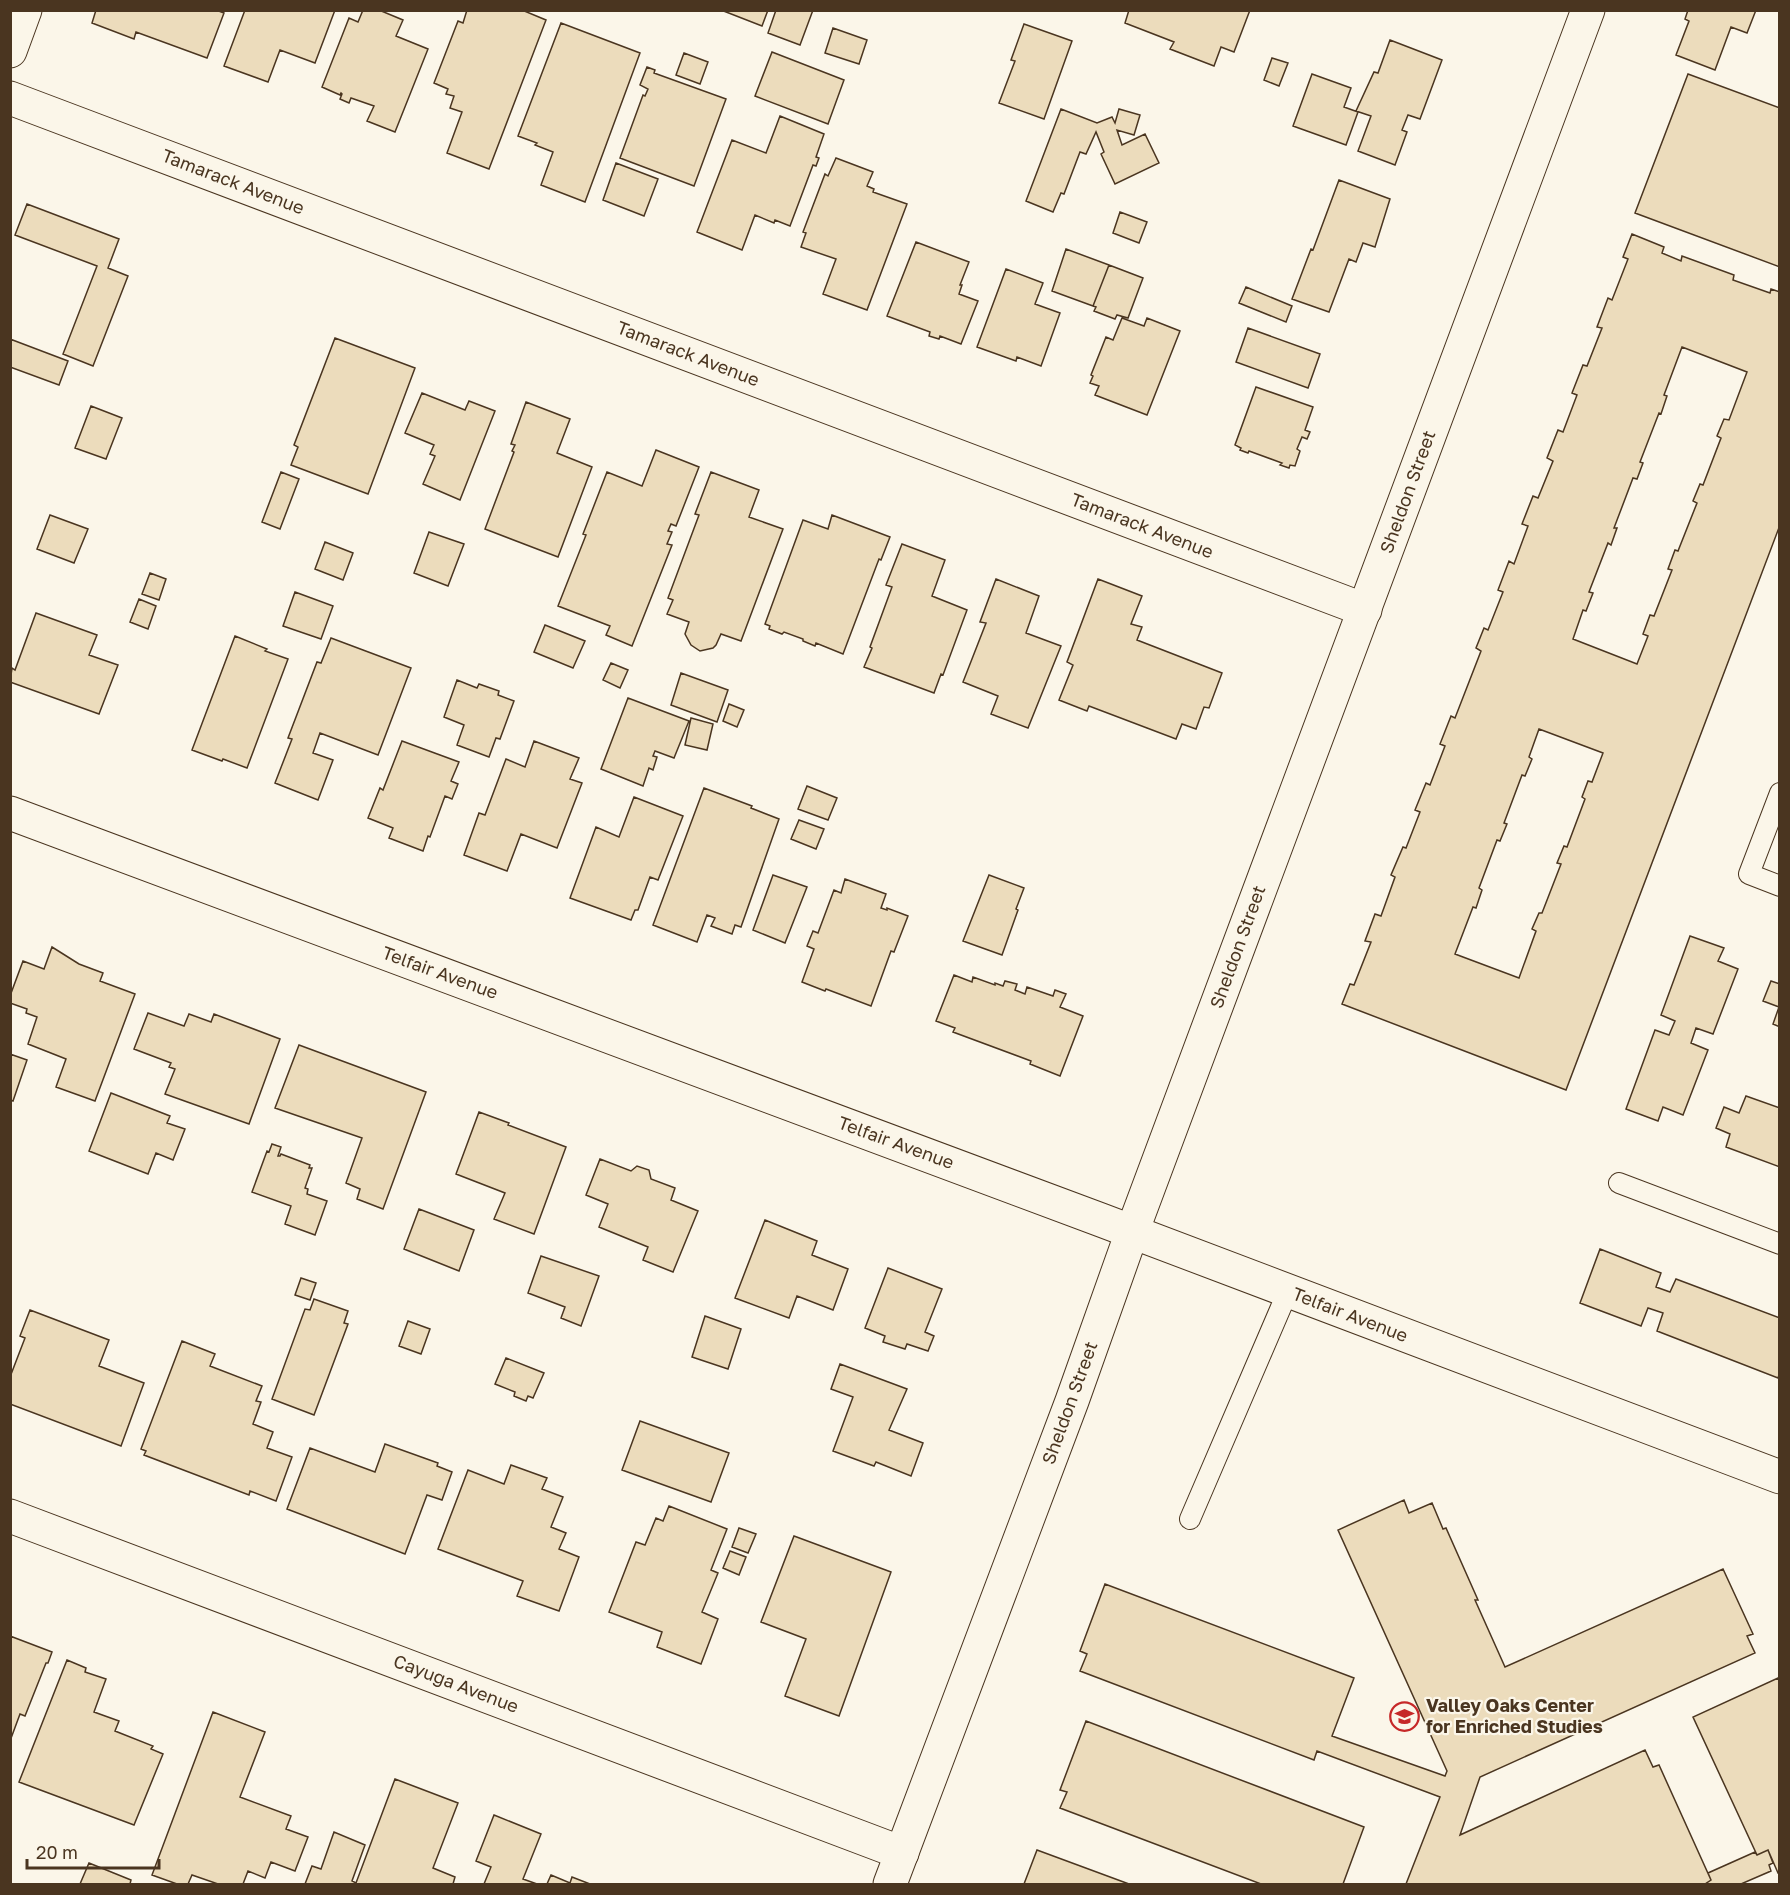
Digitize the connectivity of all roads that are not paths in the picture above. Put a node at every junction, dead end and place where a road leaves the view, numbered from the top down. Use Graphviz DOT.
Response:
graph roads {
  1 [pos="25,10"];
  2 [pos="1588,10"];
  3 [pos="10,51"];
  4 [pos="10,98"];
  5 [pos="1365,610"];
  6 [pos="1779,793"];
  7 [pos="10,813"];
  8 [pos="1779,886"];
  9 [pos="1618,1183"];
  10 [pos="1132,1232"];
  11 [pos="1779,1244"];
  12 [pos="1288,1291"];
  13 [pos="1779,1478"];
  14 [pos="10,1516"];
  15 [pos="1190,1519"];
  16 [pos="902,1853"];
  17 [pos="890,1884"];
  1 -- 3 [label="street"];
  2 -- 5 [label="street, Sheldon Street"];
  4 -- 5 [label="street, Tamarack Avenue"];
  5 -- 10 [label="street, Sheldon Street"];
  6 -- 8 [label="lane"];
  7 -- 10 [label="street, Telfair Avenue"];
  9 -- 11 [label="lane"];
  10 -- 12 [label="street, Telfair Avenue"];
  10 -- 16 [label="street, Sheldon Street"];
  12 -- 13 [label="street, Telfair Avenue"];
  12 -- 15 [label="lane"];
  14 -- 16 [label="street, Cayuga Avenue"];
  16 -- 17 [label="street, Sheldon Street"];
}
